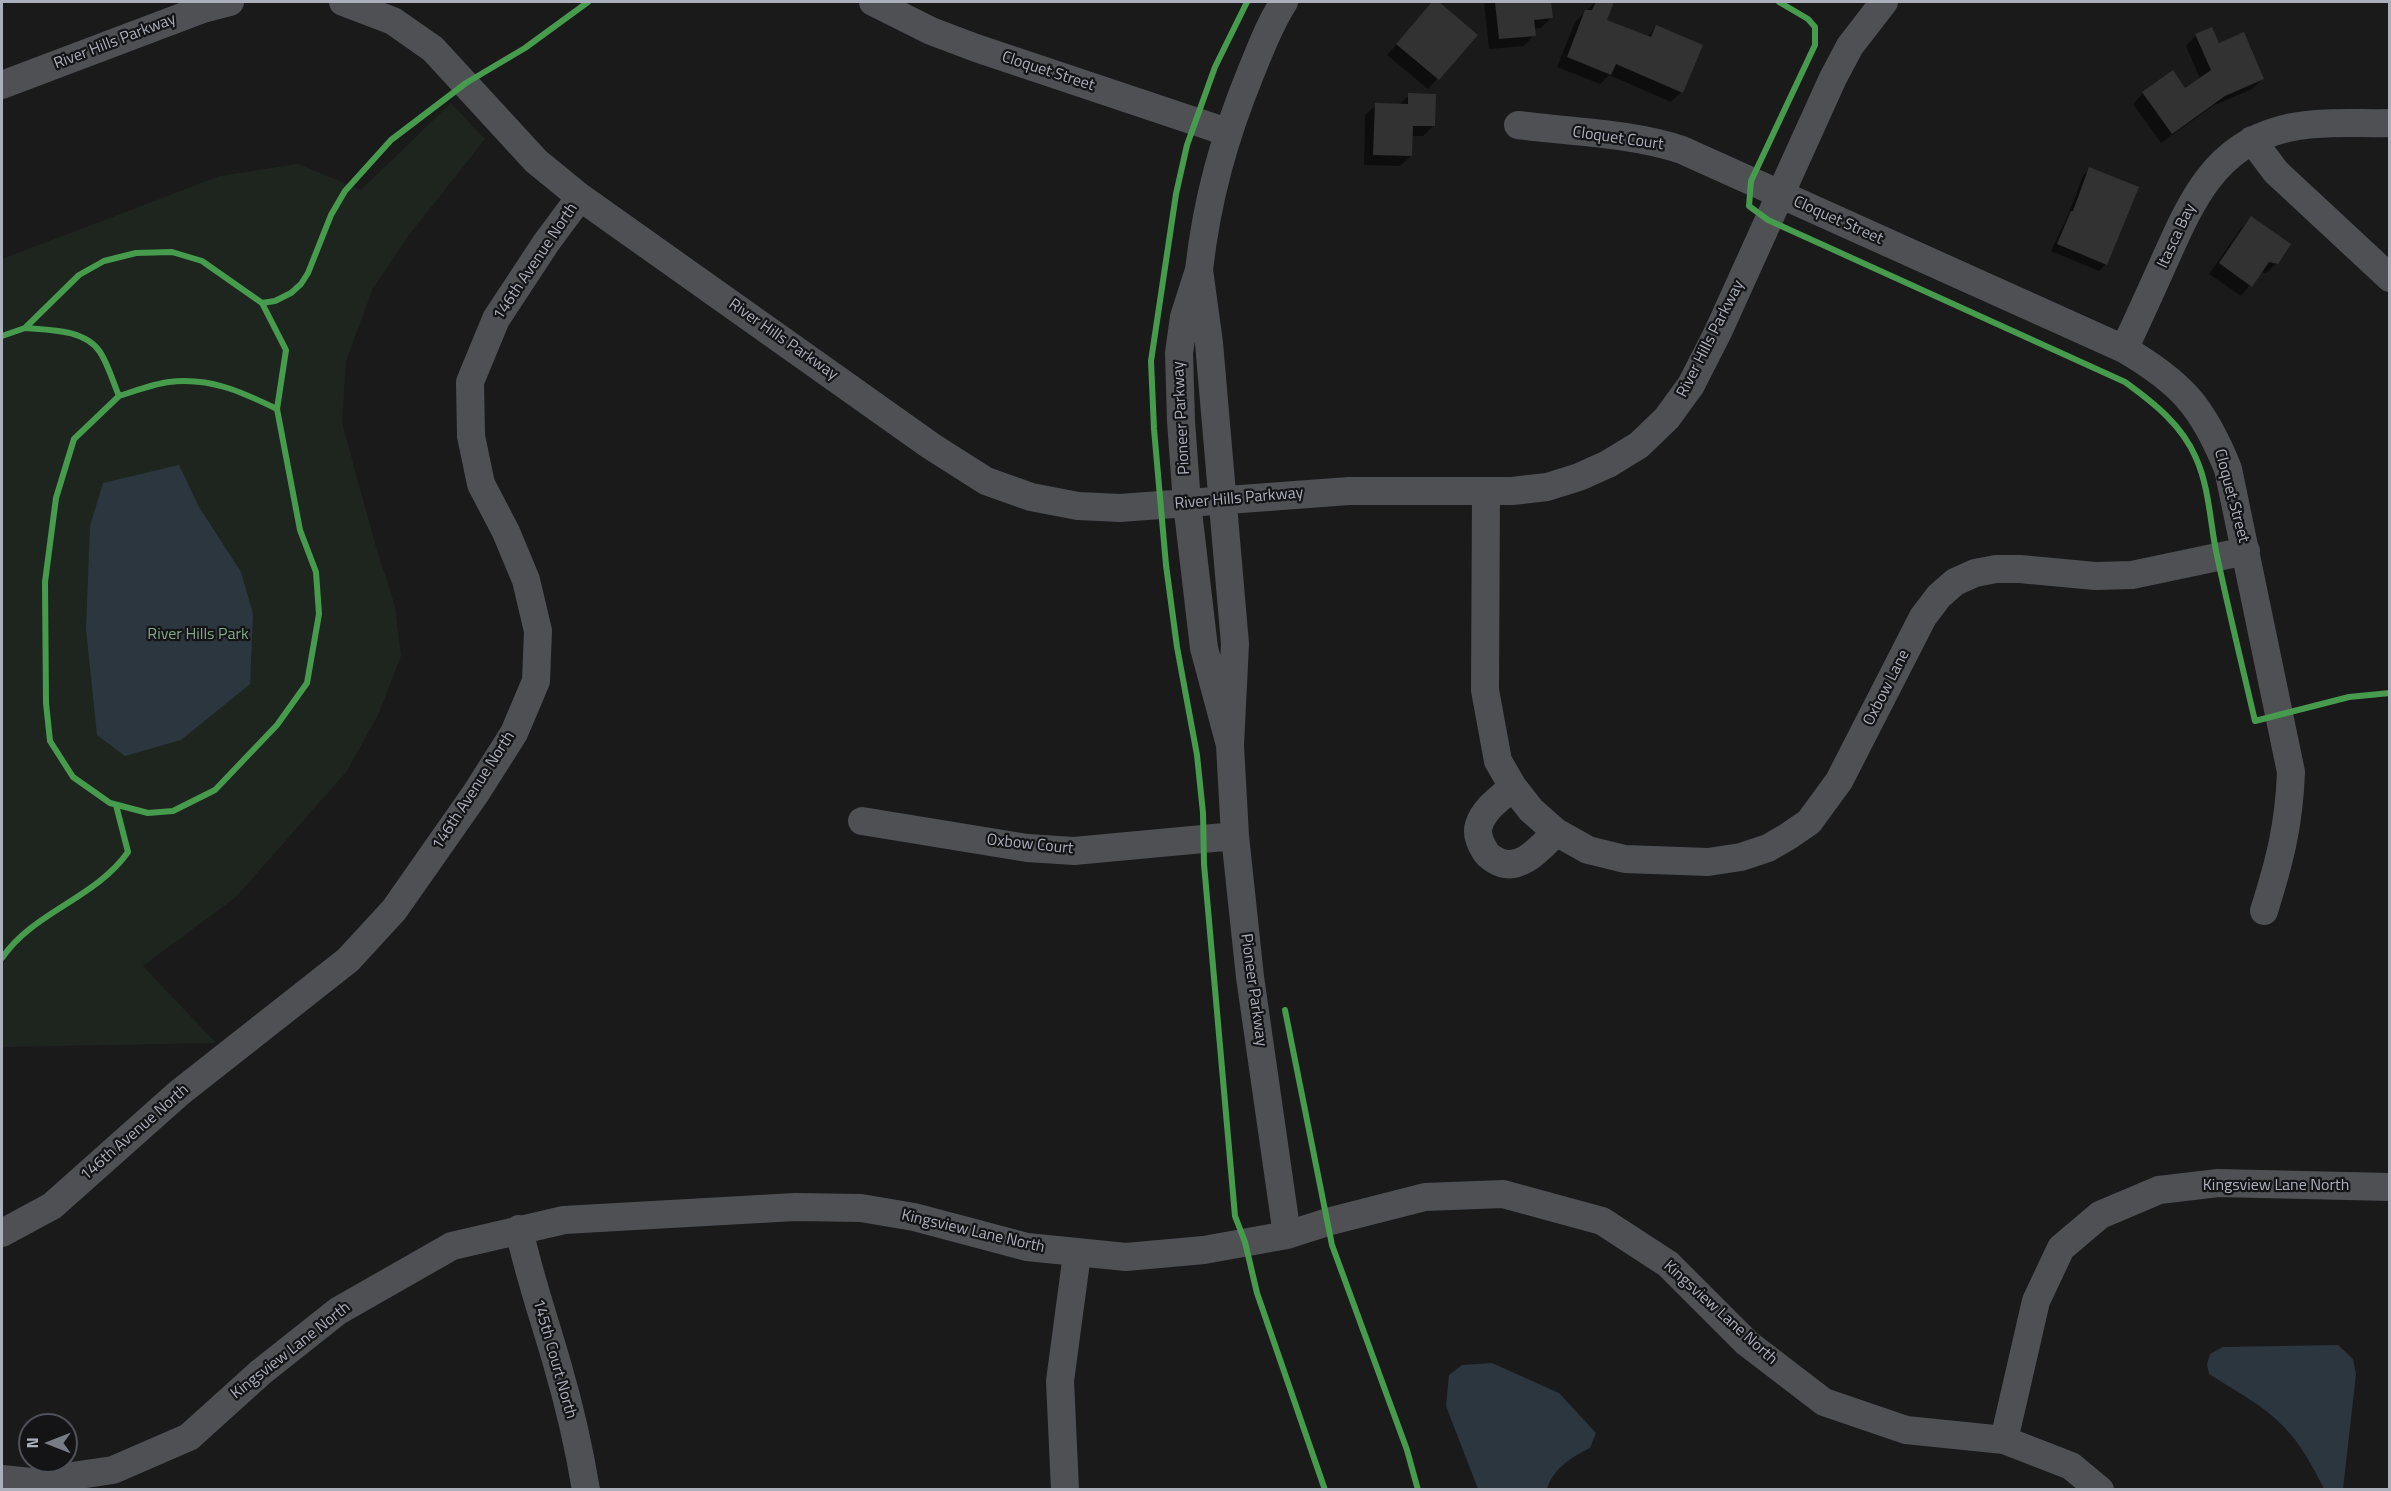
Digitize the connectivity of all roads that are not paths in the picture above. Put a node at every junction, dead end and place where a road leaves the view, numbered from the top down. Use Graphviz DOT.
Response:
graph roads {
  1 [pos="230,2"];
  2 [pos="343,2"];
  3 [pos="873,2"];
  4 [pos="1284,2"];
  5 [pos="1884,2"];
  6 [pos="2,85"];
  7 [pos="2390,123"];
  8 [pos="1518,125"];
  9 [pos="1227,132"];
  10 [pos="2252,140"];
  11 [pos="1779,195"];
  12 [pos="580,197"];
  13 [pos="1198,270"];
  14 [pos="2390,278"];
  15 [pos="2124,349"];
  16 [pos="1486,491"];
  17 [pos="1223,499"];
  18 [pos="1187,503"];
  19 [pos="2246,551"];
  20 [pos="1230,745"];
  21 [pos="1513,787"];
  22 [pos="862,821"];
  23 [pos="1556,832"];
  24 [pos="1235,836"];
  25 [pos="2264,911"];
  26 [pos="2390,1187"];
  27 [pos="519,1229"];
  28 [pos="2,1233"];
  29 [pos="1287,1235"];
  30 [pos="1077,1254"];
  31 [pos="2004,1440"];
  32 [pos="2,1479"];
  33 [pos="586,1490"];
  34 [pos="1065,1490"];
  35 [pos="2100,1490"];
  1 -- 6 [label="street, River Hills Parkway"];
  2 -- 12 [label="street, River Hills Parkway"];
  3 -- 9 [label="street, Cloquet Street"];
  4 -- 9 [label="street, Pioneer Parkway"];
  5 -- 11 [label="street, River Hills Parkway"];
  7 -- 10 [label="street, Itasca Bay"];
  8 -- 11 [label="street, Cloquet Court"];
  9 -- 13 [label="street, Pioneer Parkway"];
  10 -- 14 [label="street"];
  10 -- 15 [label="street, Itasca Bay"];
  11 -- 15 [label="street, Cloquet Street"];
  11 -- 16 [label="street, River Hills Parkway"];
  12 -- 18 [label="street, River Hills Parkway"];
  12 -- 28 [label="street, 146th Avenue North"];
  13 -- 17 [label="street, Pioneer Parkway"];
  13 -- 18 [label="street, Pioneer Parkway"];
  15 -- 19 [label="street, Cloquet Street"];
  16 -- 17 [label="street, River Hills Parkway"];
  16 -- 21 [label="street, Oxbow Lane"];
  17 -- 18 [label="street, River Hills Parkway"];
  17 -- 20 [label="street, Pioneer Parkway"];
  18 -- 20 [label="street, Pioneer Parkway"];
  19 -- 23 [label="street, Oxbow Lane"];
  19 -- 25 [label="street, Cloquet Street"];
  20 -- 24 [label="street, Pioneer Parkway"];
  21 -- 23 [label="street, Oxbow Lane"];
  21 -- 23 [label="street"];
  22 -- 24 [label="street, Oxbow Court"];
  24 -- 29 [label="street, Pioneer Parkway"];
  26 -- 31 [label="street, Kingsview Lane North"];
  27 -- 30 [label="street, Kingsview Lane North"];
  27 -- 32 [label="street, Kingsview Lane North"];
  27 -- 33 [label="street, 145th Court North"];
  29 -- 30 [label="street, Kingsview Lane North"];
  29 -- 31 [label="street, Kingsview Lane North"];
  30 -- 34 [label="street"];
  31 -- 35 [label="street"];
}
